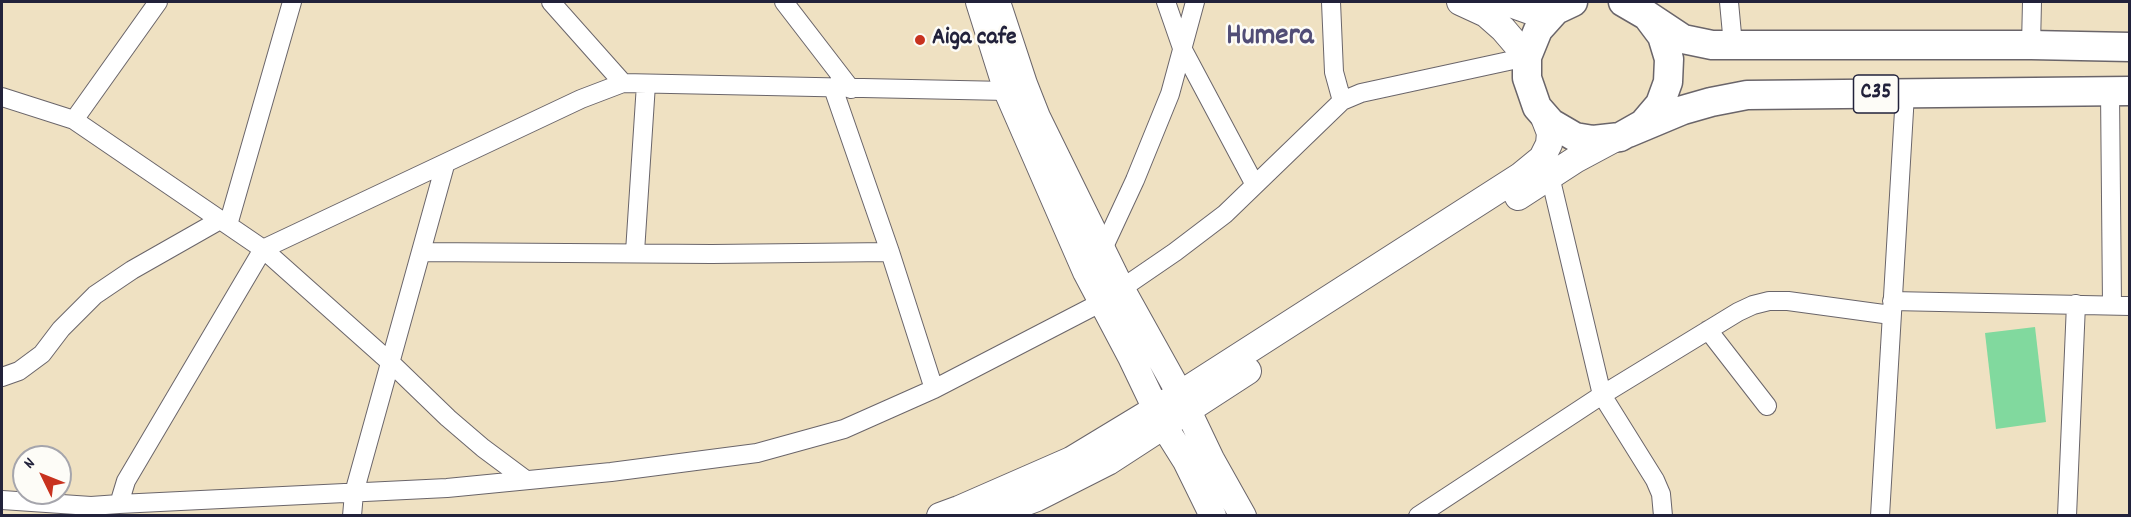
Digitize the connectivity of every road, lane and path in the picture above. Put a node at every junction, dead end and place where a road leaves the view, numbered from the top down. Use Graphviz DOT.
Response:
graph roads {
  1 [pos="158,2"];
  2 [pos="292,2"];
  3 [pos="551,2"];
  4 [pos="784,2"];
  5 [pos="978,2"];
  6 [pos="997,2"];
  7 [pos="1166,2"];
  8 [pos="1195,2"];
  9 [pos="1331,2"];
  10 [pos="1460,2"];
  11 [pos="1505,2"];
  12 [pos="1729,2"];
  13 [pos="2032,2"];
  14 [pos="1629,4"];
  15 [pos="1559,6"];
  16 [pos="1733,45"];
  17 [pos="2031,45"];
  18 [pos="2130,47"];
  19 [pos="1182,48"];
  20 [pos="1527,57"];
  21 [pos="623,83"];
  22 [pos="646,84"];
  23 [pos="842,88"];
  24 [pos="1015,88"];
  25 [pos="2120,91"];
  26 [pos="1905,93"];
  27 [pos="2,97"];
  28 [pos="1342,102"];
  29 [pos="1543,115"];
  30 [pos="74,120"];
  31 [pos="1624,135"];
  32 [pos="445,165"];
  33 [pos="1550,176"];
  34 [pos="1255,185"];
  35 [pos="224,223"];
  36 [pos="2120,243"];
  37 [pos="263,249"];
  38 [pos="1102,251"];
  39 [pos="421,252"];
  40 [pos="636,252"];
  41 [pos="890,252"];
  42 [pos="1369,280"];
  43 [pos="1111,295"];
  44 [pos="2076,304"];
  45 [pos="2121,306"];
  46 [pos="1892,308"];
  47 [pos="1708,330"];
  48 [pos="391,363"];
  49 [pos="2,377"];
  50 [pos="933,389"];
  51 [pos="1602,395"];
  52 [pos="1184,403"];
  53 [pos="1767,406"];
  54 [pos="1160,418"];
  55 [pos="526,480"];
  56 [pos="354,493"];
  57 [pos="2,500"];
  58 [pos="119,504"];
  59 [pos="89,511"];
  60 [pos="1430,513"];
  61 [pos="352,516"];
  62 [pos="940,516"];
  63 [pos="990,516"];
  64 [pos="1213,516"];
  65 [pos="1243,516"];
  66 [pos="1663,516"];
  67 [pos="1880,516"];
  68 [pos="2067,516"];
  1 -- 30 [label="street"];
  2 -- 35 [label="street"];
  3 -- 21 [label="street"];
  4 -- 23 [label="street"];
  5 -- 24 [label="street"];
  6 -- 24 [label="street"];
  7 -- 19 [label="street"];
  8 -- 19 [label="street"];
  9 -- 28 [label="street"];
  10 -- 20 [label="street"];
  11 -- 15 [label="street"];
  12 -- 16 [label="street"];
  13 -- 17 [label="street"];
  14 -- 16 [label="main road, C35"];
  14 -- 31 [label="main road, C35"];
  15 -- 20 [label="main road, C35"];
  16 -- 17 [label="main road, C35"];
  17 -- 18 [label="main road, C35"];
  19 -- 34 [label="street"];
  19 -- 38 [label="street"];
  20 -- 28 [label="street"];
  20 -- 29 [label="main road, C35"];
  21 -- 22 [label="street"];
  21 -- 32 [label="street"];
  22 -- 23 [label="street"];
  22 -- 40 [label="street"];
  23 -- 24 [label="street"];
  23 -- 41 [label="street"];
  24 -- 38 [label="street"];
  24 -- 43 [label="street"];
  25 -- 26 [label="main road, C35"];
  25 -- 36 [label="street"];
  26 -- 31 [label="main road, C35"];
  26 -- 46 [label="street"];
  27 -- 30 [label="street"];
  28 -- 34 [label="street"];
  29 -- 31 [label="main road, C35"];
  29 -- 42 [label="street"];
  30 -- 35 [label="street"];
  31 -- 33 [label="street"];
  32 -- 37 [label="street"];
  32 -- 39 [label="street"];
  33 -- 42 [label="street"];
  33 -- 51 [label="street"];
  34 -- 43 [label="street"];
  35 -- 37 [label="street"];
  35 -- 49 [label="street"];
  36 -- 45 [label="street"];
  37 -- 48 [label="street"];
  37 -- 58 [label="street"];
  38 -- 43 [label="street"];
  39 -- 40 [label="street"];
  39 -- 48 [label="street"];
  40 -- 41 [label="street"];
  41 -- 50 [label="street"];
  42 -- 52 [label="street"];
  43 -- 50 [label="street"];
  43 -- 52 [label="street"];
  43 -- 54 [label="street"];
  44 -- 45 [label="street"];
  44 -- 46 [label="street"];
  44 -- 68 [label="street"];
  46 -- 47 [label="street"];
  46 -- 67 [label="street"];
  47 -- 51 [label="street"];
  47 -- 53 [label="street"];
  48 -- 55 [label="street"];
  48 -- 56 [label="street"];
  50 -- 55 [label="street"];
  51 -- 60 [label="street"];
  51 -- 66 [label="street"];
  52 -- 54 [label="street"];
  52 -- 65 [label="street"];
  54 -- 62 [label="street"];
  54 -- 63 [label="street"];
  54 -- 64 [label="street"];
  55 -- 56 [label="street"];
  56 -- 58 [label="street"];
  56 -- 61 [label="street"];
  57 -- 59 [label="street"];
  58 -- 59 [label="street"];
}
